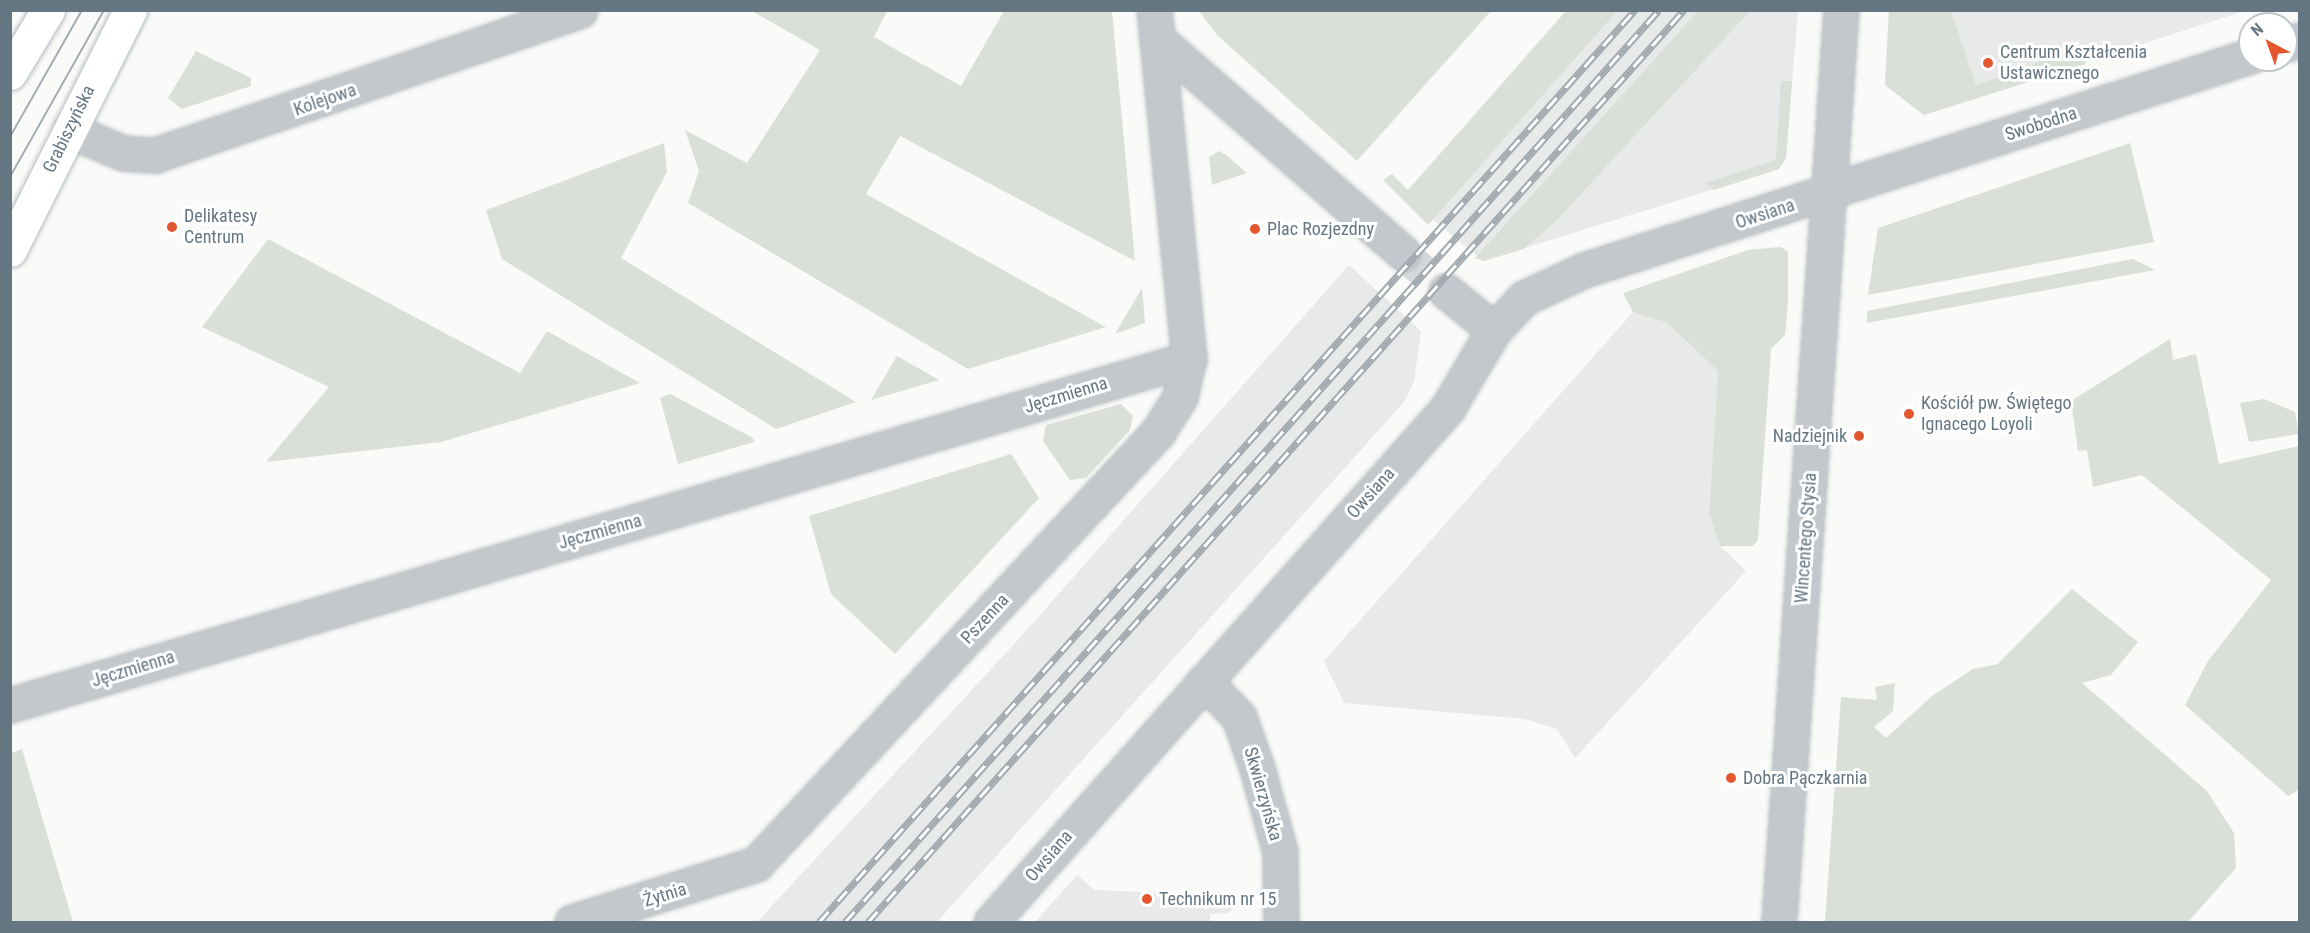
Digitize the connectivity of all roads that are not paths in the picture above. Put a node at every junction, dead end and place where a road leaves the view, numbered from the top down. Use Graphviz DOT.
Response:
graph roads {
  1 [pos="48,10"];
  2 [pos="130,10"];
  3 [pos="580,10"];
  4 [pos="1841,10"];
  5 [pos="1156,25"];
  6 [pos="2238,60"];
  7 [pos="10,73"];
  8 [pos="69,130"];
  9 [pos="1832,192"];
  10 [pos="10,250"];
  11 [pos="1403,253"];
  12 [pos="1446,291"];
  13 [pos="1494,330"];
  14 [pos="1189,359"];
  15 [pos="1204,681"];
  16 [pos="10,705"];
  17 [pos="756,864"];
  18 [pos="572,922"];
  19 [pos="991,922"];
  20 [pos="1281,922"];
  21 [pos="1779,922"];
  1 -- 7 [label="main road"];
  2 -- 8 [label="main road, Grabiszyńska"];
  3 -- 8 [label="street, Kolejowa"];
  4 -- 9 [label="street, Wincentego Stysia"];
  5 -- 11 [label="street"];
  5 -- 14 [label="street"];
  6 -- 9 [label="street, Swobodna"];
  8 -- 10 [label="main road, Grabiszyńska"];
  9 -- 13 [label="street, Owsiana"];
  9 -- 21 [label="street, Wincentego Stysia"];
  12 -- 13 [label="street"];
  13 -- 15 [label="street, Owsiana"];
  14 -- 16 [label="street, Jęczmienna"];
  14 -- 17 [label="street, Pszenna"];
  15 -- 19 [label="street, Owsiana"];
  15 -- 20 [label="street, Skwierzyńska"];
  17 -- 18 [label="street, Żytnia"];
}
